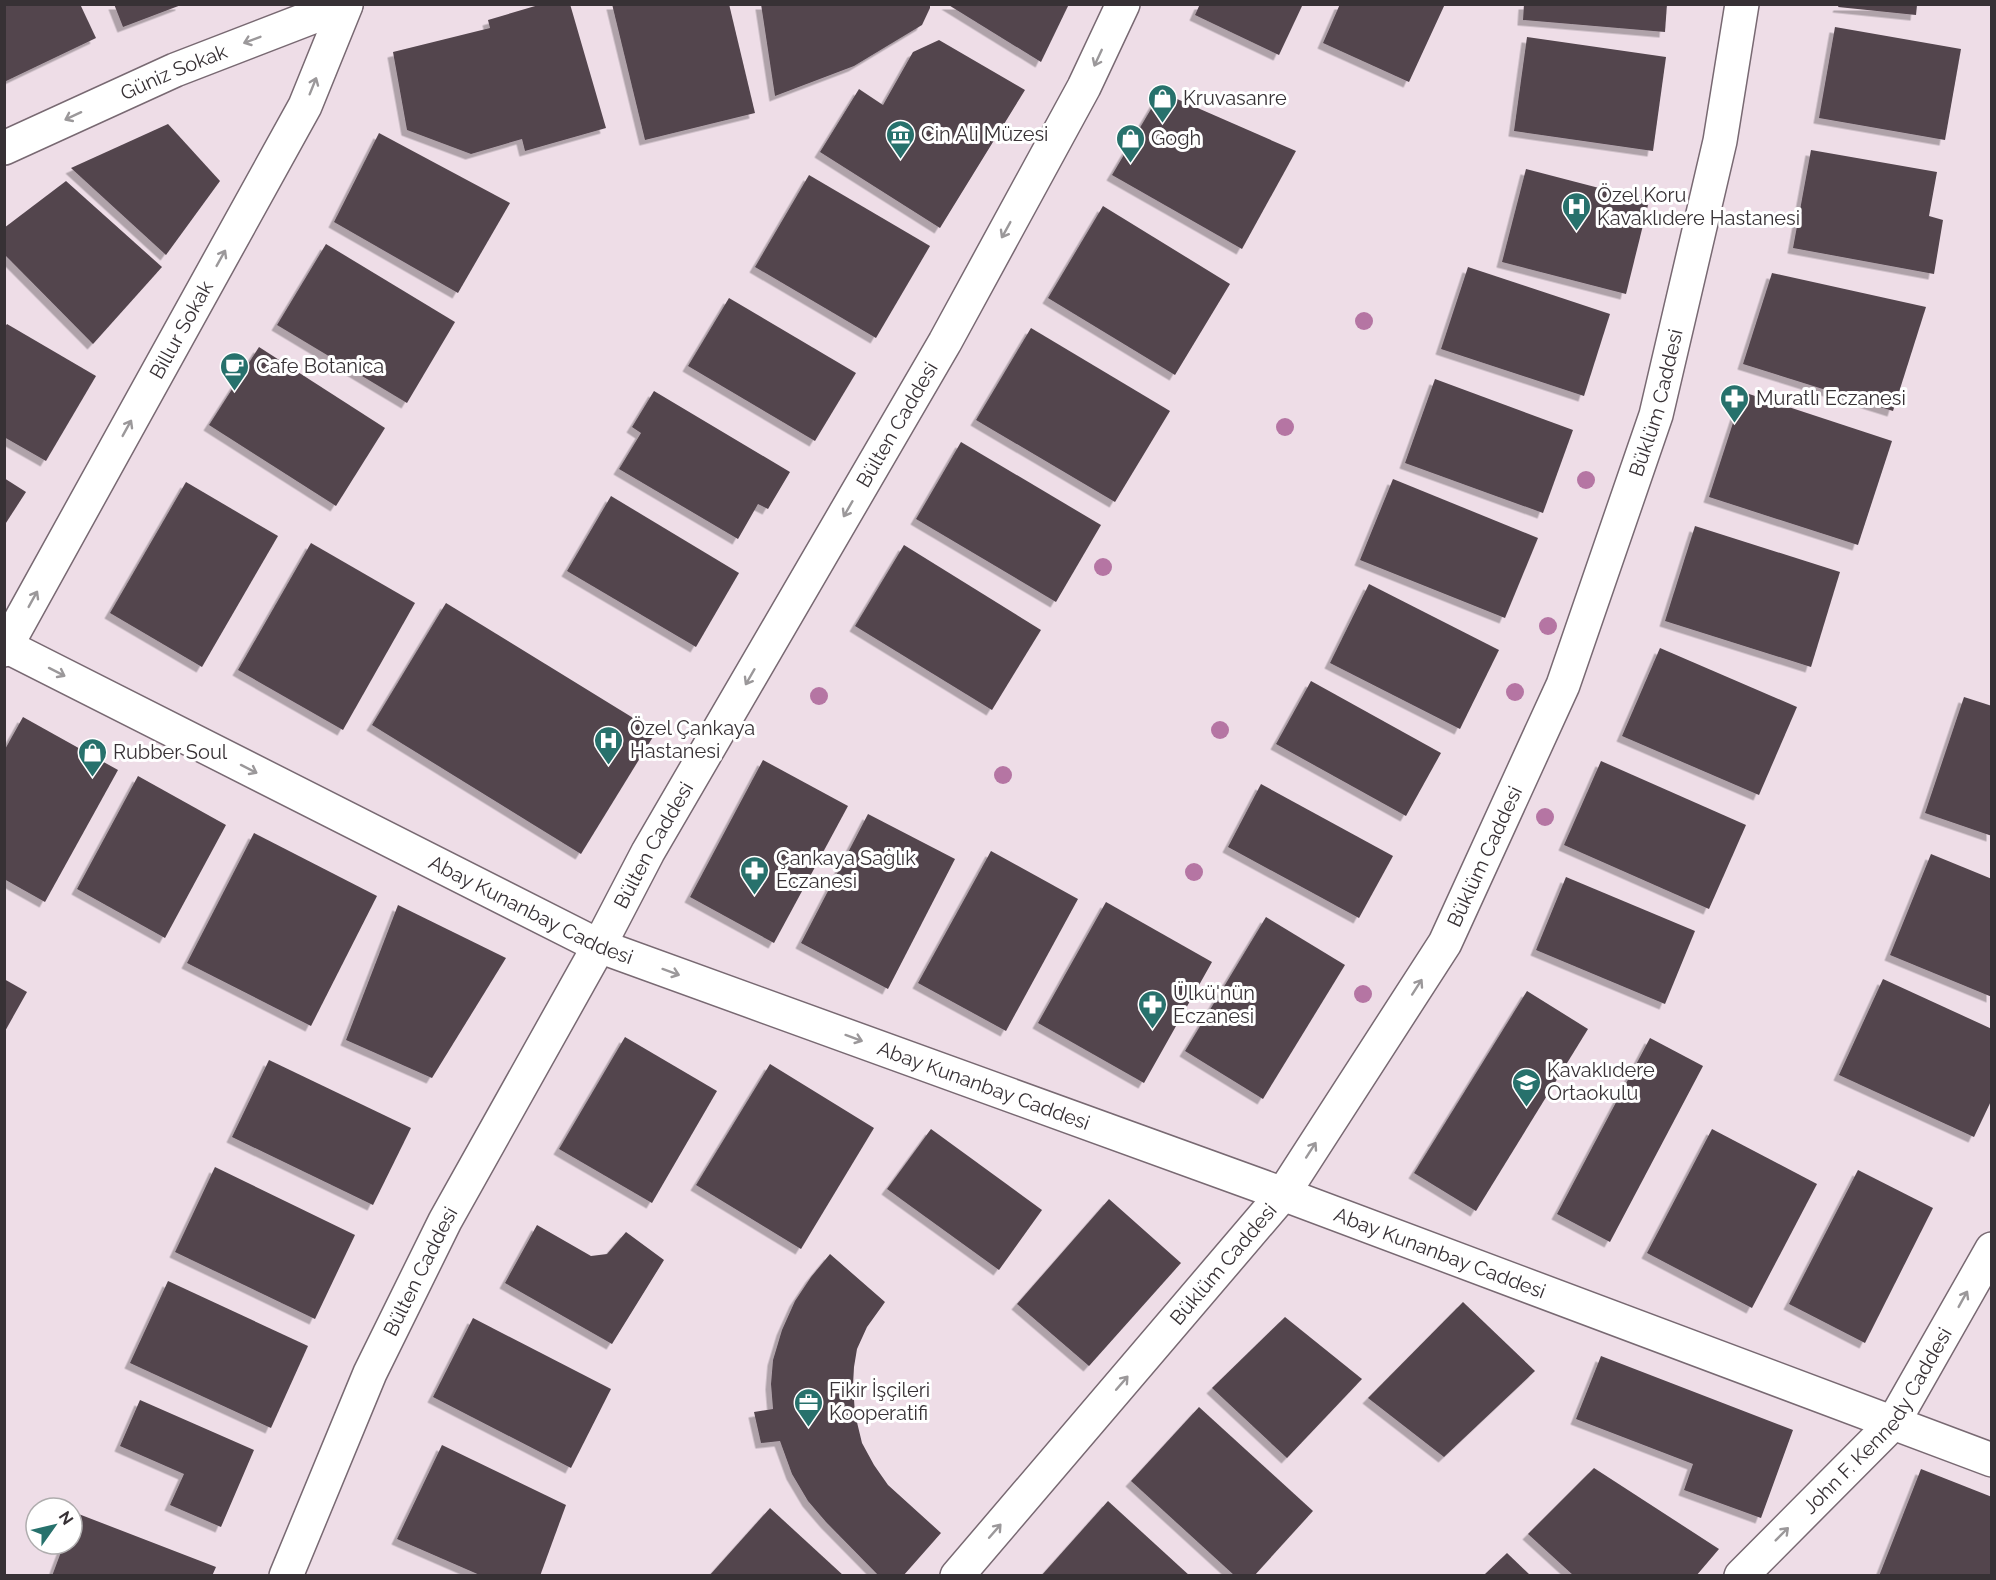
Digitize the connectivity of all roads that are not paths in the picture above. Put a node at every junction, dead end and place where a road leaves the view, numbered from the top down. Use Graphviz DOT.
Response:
graph roads {
  1 [pos="1123,4"];
  2 [pos="1742,4"];
  3 [pos="346,5"];
  4 [pos="4,148"];
  5 [pos="5,647"];
  6 [pos="599,946"];
  7 [pos="1283,1194"];
  8 [pos="1992,1249"];
  9 [pos="1893,1424"];
  10 [pos="1992,1460"];
  11 [pos="286,1575"];
  12 [pos="957,1575"];
  13 [pos="1741,1575"];
  1 -- 6 [label="street, Bülten Caddesi, one-way"];
  7 -- 2 [label="street, Büklüm Caddesi, one-way"];
  3 -- 4 [label="street, Güniz Sokak, one-way"];
  5 -- 3 [label="street, Billur Sokak, one-way"];
  5 -- 6 [label="street, Abay Kunanbay Caddesi, one-way"];
  6 -- 7 [label="street, Abay Kunanbay Caddesi, one-way"];
  6 -- 11 [label="street, Bülten Caddesi"];
  7 -- 9 [label="street, Abay Kunanbay Caddesi"];
  12 -- 7 [label="street, Büklüm Caddesi, one-way"];
  9 -- 8 [label="street, John F. Kennedy Caddesi, one-way"];
  9 -- 10 [label="street, Abay Kunanbay Caddesi"];
  13 -- 9 [label="street, John F. Kennedy Caddesi, one-way"];
}
